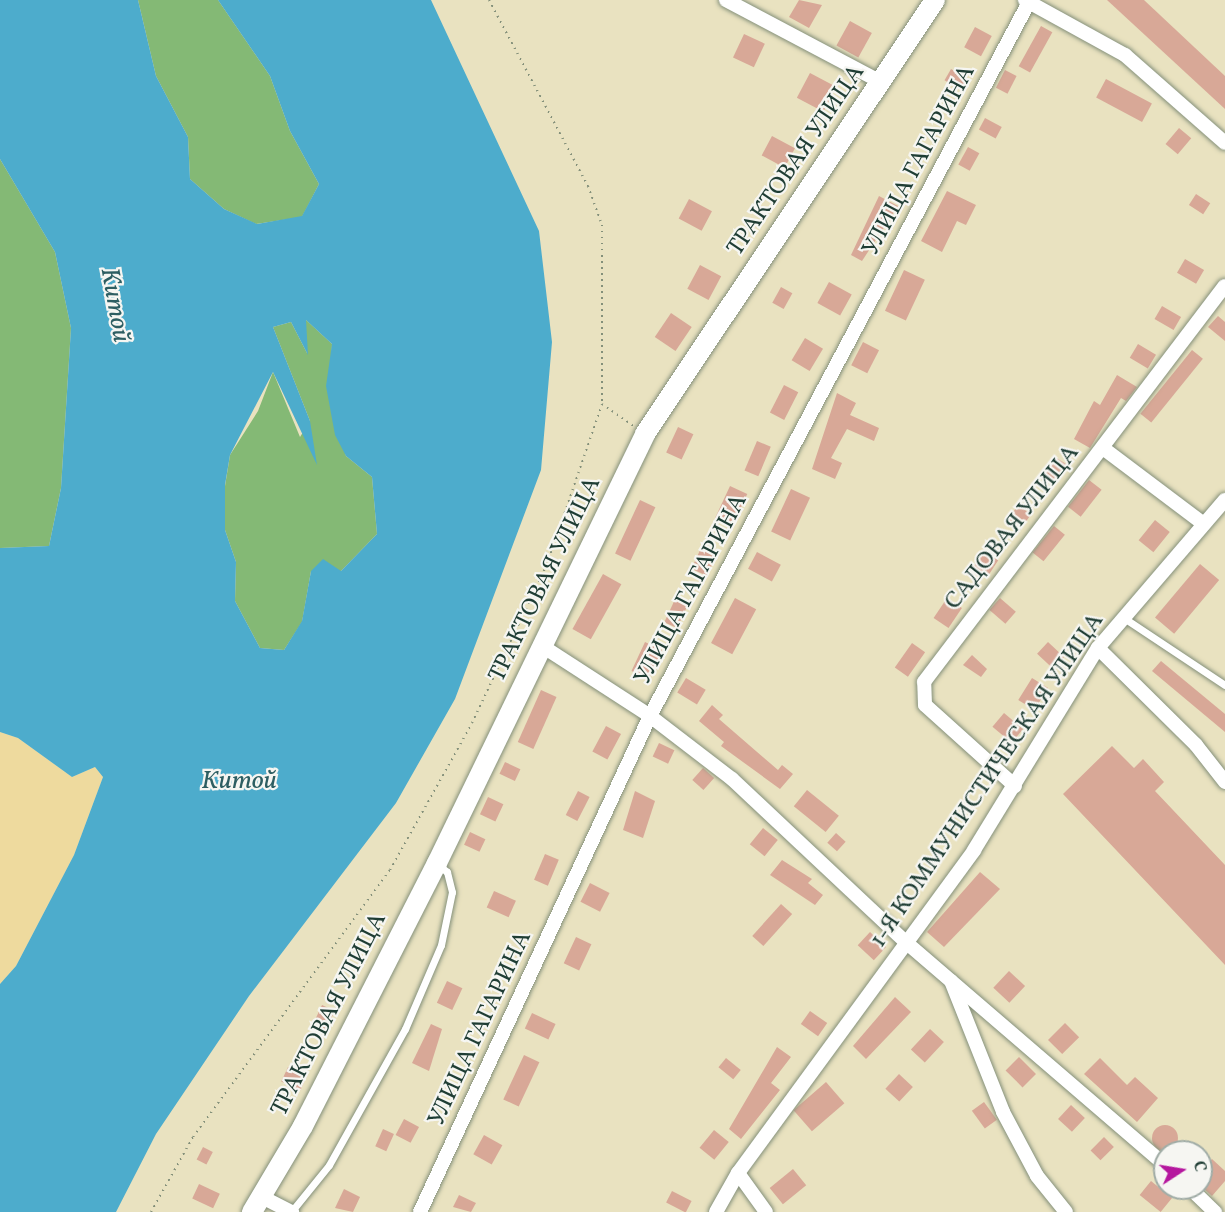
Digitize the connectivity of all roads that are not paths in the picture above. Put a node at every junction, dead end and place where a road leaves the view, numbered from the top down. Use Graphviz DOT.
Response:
graph roads {
  1 [pos="726,0"];
  2 [pos="935,0"];
  3 [pos="1027,1"];
  4 [pos="881,82"];
  5 [pos="1225,143"];
  6 [pos="1225,286"];
  7 [pos="1103,448"];
  8 [pos="1225,500"];
  9 [pos="1204,524"];
  10 [pos="1124,618"];
  11 [pos="542,646"];
  12 [pos="1098,648"];
  13 [pos="1225,686"];
  14 [pos="650,716"];
  15 [pos="1225,782"];
  16 [pos="1015,786"];
  17 [pos="436,863"];
  18 [pos="908,944"];
  19 [pos="950,980"];
  20 [pos="1153,1155"];
  21 [pos="738,1173"];
  22 [pos="1202,1200"];
  23 [pos="257,1204"];
  24 [pos="291,1212"];
  25 [pos="420,1212"];
  26 [pos="716,1212"];
  27 [pos="766,1212"];
  28 [pos="1066,1212"];
  29 [pos="1215,1212"];
  1 -- 4 [label="street"];
  2 -- 4 [label="street, ТРАКТОВАЯ УЛИЦА"];
  3 -- 5 [label="street"];
  3 -- 14 [label="street, УЛИЦА ГАГАРИНА"];
  4 -- 11 [label="street, ТРАКТОВАЯ УЛИЦА"];
  6 -- 7 [label="street, САДОВАЯ УЛИЦА"];
  7 -- 9 [label="street"];
  7 -- 16 [label="street, САДОВАЯ УЛИЦА"];
  8 -- 9 [label="street, 1-Я КОММУНИСТИЧЕСКАЯ УЛИЦА"];
  9 -- 10 [label="street, 1-Я КОММУНИСТИЧЕСКАЯ УЛИЦА"];
  10 -- 12 [label="street, 1-Я КОММУНИСТИЧЕСКАЯ УЛИЦА"];
  10 -- 13 [label="lane"];
  11 -- 14 [label="street"];
  11 -- 17 [label="street, ТРАКТОВАЯ УЛИЦА"];
  12 -- 15 [label="street"];
  12 -- 16 [label="street, 1-Я КОММУНИСТИЧЕСКАЯ УЛИЦА"];
  14 -- 18 [label="street"];
  14 -- 25 [label="street, УЛИЦА ГАГАРИНА"];
  16 -- 18 [label="street, 1-Я КОММУНИСТИЧЕСКАЯ УЛИЦА"];
  17 -- 23 [label="street, ТРАКТОВАЯ УЛИЦА"];
  17 -- 24 [label="lane"];
  18 -- 19 [label="street"];
  18 -- 21 [label="street, 1-Я КОММУНИСТИЧЕСКАЯ УЛИЦА"];
  19 -- 20 [label="street"];
  19 -- 28 [label="street"];
  21 -- 26 [label="street, 1-Я КОММУНИСТИЧЕСКАЯ УЛИЦА"];
  21 -- 27 [label="street"];
  22 -- 29 [label="street"];
  23 -- 24 [label="street"];
}
